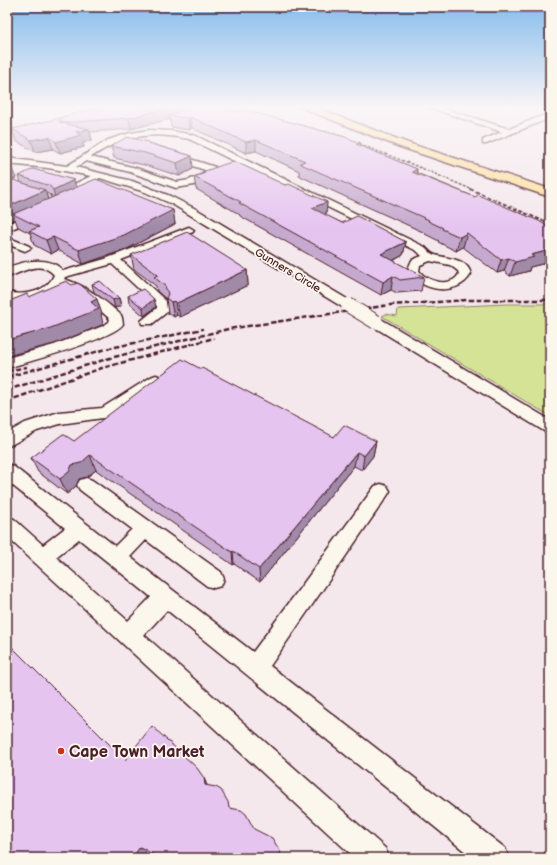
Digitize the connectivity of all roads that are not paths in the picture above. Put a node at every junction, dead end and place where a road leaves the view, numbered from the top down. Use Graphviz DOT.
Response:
graph roads {
  1 [pos="102,147"];
  2 [pos="199,147"];
  3 [pos="213,147"];
  4 [pos="414,147"];
  5 [pos="163,153"];
  6 [pos="85,158"];
  7 [pos="179,158"];
  8 [pos="7,162"];
  9 [pos="27,163"];
  10 [pos="51,166"];
  11 [pos="68,168"];
  12 [pos="19,171"];
  13 [pos="35,174"];
  14 [pos="99,175"];
  15 [pos="113,179"];
  16 [pos="63,182"];
  17 [pos="77,186"];
  18 [pos="548,192"];
  19 [pos="7,220"];
  20 [pos="7,228"];
  21 [pos="189,230"];
  22 [pos="7,240"];
  23 [pos="25,248"];
  24 [pos="430,258"];
  25 [pos="113,259"];
  26 [pos="8,272"];
  27 [pos="60,278"];
  28 [pos="7,296"];
  29 [pos="147,322"];
  30 [pos="7,363"];
  31 [pos="161,377"];
  32 [pos="550,427"];
  33 [pos="7,441"];
  34 [pos="7,471"];
  35 [pos="86,485"];
  36 [pos="381,491"];
  37 [pos="7,525"];
  38 [pos="79,528"];
  39 [pos="145,529"];
  40 [pos="43,556"];
  41 [pos="116,558"];
  42 [pos="214,579"];
  43 [pos="165,597"];
  44 [pos="129,635"];
  45 [pos="255,668"];
  46 [pos="375,858"];
  47 [pos="495,858"];
  1 -- 6 [label="street"];
  2 -- 7 [label="street"];
  3 -- 24 [label="street"];
  4 -- 18 [label="main road"];
  5 -- 7 [label="street"];
  6 -- 7 [label="street"];
  6 -- 11 [label="street"];
  8 -- 9 [label="street, Gunners Circle"];
  9 -- 10 [label="street, Gunners Circle"];
  9 -- 12 [label="street"];
  10 -- 11 [label="street, Gunners Circle"];
  10 -- 13 [label="street"];
  11 -- 14 [label="street, Gunners Circle"];
  14 -- 15 [label="street, Gunners Circle"];
  14 -- 17 [label="street"];
  15 -- 17 [label="street"];
  15 -- 32 [label="street, Gunners Circle, bridge"];
  16 -- 17 [label="street"];
  19 -- 20 [label="street"];
  21 -- 25 [label="street"];
  22 -- 23 [label="street"];
  25 -- 27 [label="street"];
  25 -- 29 [label="street"];
  26 -- 27 [label="street"];
  27 -- 28 [label="street"];
  27 -- 30 [label="street"];
  31 -- 33 [label="street"];
  34 -- 38 [label="street"];
  35 -- 39 [label="street"];
  36 -- 45 [label="street"];
  37 -- 40 [label="street"];
  38 -- 40 [label="street"];
  38 -- 41 [label="street"];
  39 -- 41 [label="street"];
  39 -- 42 [label="street"];
  40 -- 44 [label="street"];
  41 -- 43 [label="street"];
  43 -- 44 [label="street"];
  43 -- 45 [label="street"];
  44 -- 46 [label="street"];
  45 -- 47 [label="street"];
}
